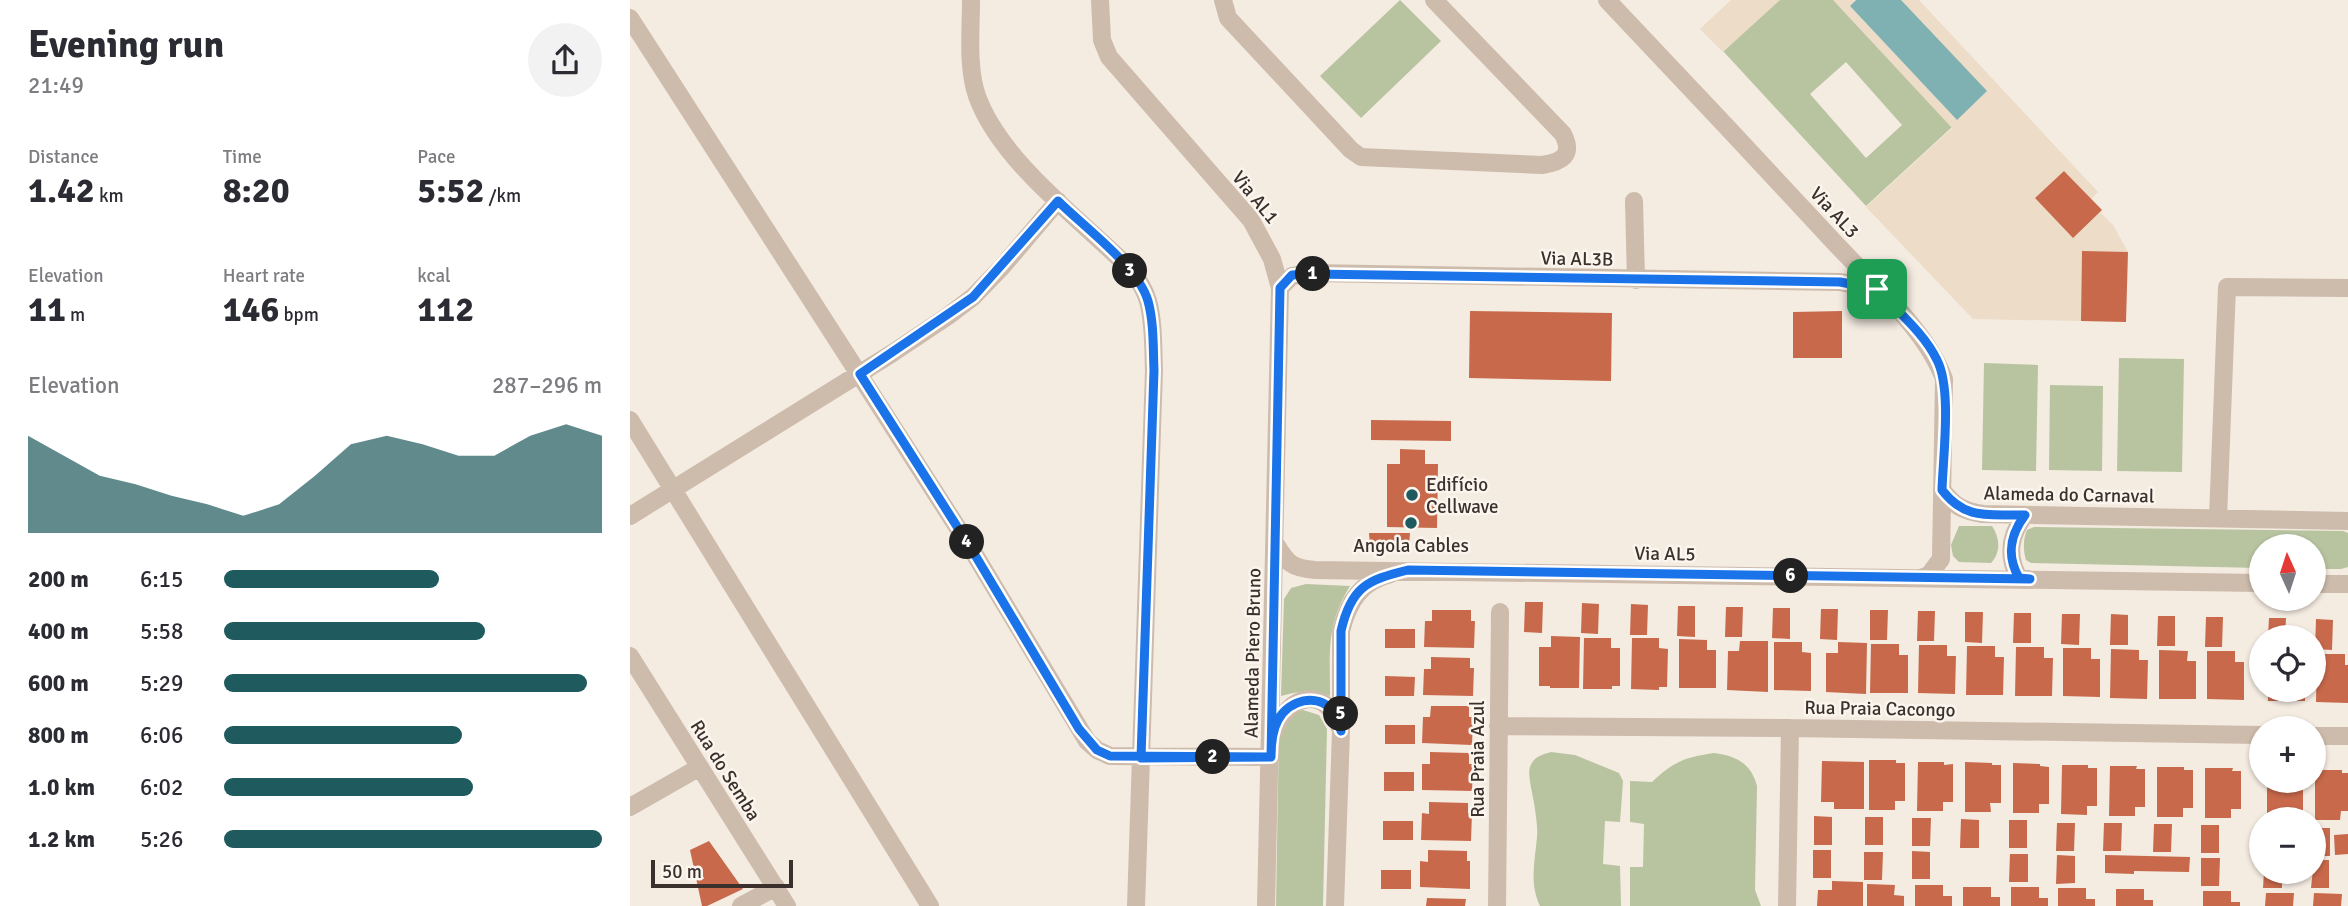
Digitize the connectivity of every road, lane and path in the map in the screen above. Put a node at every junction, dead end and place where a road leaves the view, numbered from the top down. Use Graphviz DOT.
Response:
graph roads {
  1 [pos="971,0"];
  2 [pos="1100,0"];
  3 [pos="1223,0"];
  4 [pos="1434,0"];
  5 [pos="1607,0"];
  6 [pos="630,18"];
  7 [pos="1058,201"];
  8 [pos="1634,201"];
  9 [pos="1636,280"];
  10 [pos="1280,288"];
  11 [pos="2348,288"];
  12 [pos="1877,289"];
  13 [pos="860,374"];
  14 [pos="630,420"];
  15 [pos="673,489"];
  16 [pos="1942,490"];
  17 [pos="2025,515"];
  18 [pos="630,516"];
  19 [pos="2218,518"];
  20 [pos="2348,521"];
  21 [pos="1275,543"];
  22 [pos="1408,570"];
  23 [pos="1921,578"];
  24 [pos="2030,579"];
  25 [pos="2249,583"];
  26 [pos="2326,584"];
  27 [pos="2348,584"];
  28 [pos="1500,612"];
  29 [pos="630,656"];
  30 [pos="1499,726"];
  31 [pos="1790,728"];
  32 [pos="1341,731"];
  33 [pos="2249,735"];
  34 [pos="2326,736"];
  35 [pos="2348,736"];
  36 [pos="1271,738"];
  37 [pos="1271,757"];
  38 [pos="1141,758"];
  39 [pos="700,767"];
  40 [pos="630,807"];
  41 [pos="776,887"];
  42 [pos="741,906"];
  43 [pos="787,906"];
  44 [pos="930,906"];
  45 [pos="1136,906"];
  46 [pos="1266,906"];
  47 [pos="1335,906"];
  48 [pos="1497,906"];
  49 [pos="1787,906"];
  1 -- 7 [label="street"];
  2 -- 10 [label="street, Via AL1"];
  3 -- 4 [label="street"];
  5 -- 12 [label="street, Via AL3"];
  6 -- 13 [label="street"];
  7 -- 13 [label="street"];
  7 -- 38 [label="street"];
  8 -- 9 [label="street"];
  9 -- 10 [label="street, Via AL3B"];
  9 -- 12 [label="street, Via AL3B"];
  10 -- 21 [label="street, Via AL1"];
  11 -- 19 [label="street"];
  12 -- 16 [label="street, Via AL3"];
  13 -- 15 [label="street"];
  13 -- 38 [label="street"];
  14 -- 15 [label="street"];
  15 -- 18 [label="street"];
  15 -- 44 [label="street"];
  16 -- 17 [label="street, Alameda do Carnaval"];
  16 -- 23 [label="street"];
  17 -- 19 [label="street, Alameda do Carnaval"];
  17 -- 24 [label="street"];
  19 -- 20 [label="street, Alameda do Carnaval"];
  21 -- 22 [label="street, Alameda Piero Bruno"];
  21 -- 36 [label="street, Alameda Piero Bruno"];
  22 -- 23 [label="street, Via AL5"];
  22 -- 32 [label="street"];
  23 -- 24 [label="street"];
  24 -- 25 [label="street"];
  26 -- 27 [label="street"];
  28 -- 30 [label="street, Rua Praia Azul"];
  29 -- 39 [label="street, Rua do Semba"];
  30 -- 31 [label="street, Rua Praia Cacongo"];
  30 -- 48 [label="street, Rua Praia Azul"];
  31 -- 33 [label="street, Rua Praia Cacongo"];
  31 -- 49 [label="street"];
  32 -- 36 [label="street"];
  32 -- 47 [label="street"];
  34 -- 35 [label="street"];
  36 -- 37 [label="street, Alameda Piero Bruno"];
  37 -- 38 [label="street"];
  37 -- 46 [label="street, Alameda Piero Bruno"];
  38 -- 45 [label="street"];
  39 -- 40 [label="street"];
  39 -- 41 [label="street, Rua do Semba"];
  41 -- 42 [label="street"];
  41 -- 43 [label="street, Rua do Semba"];
}
